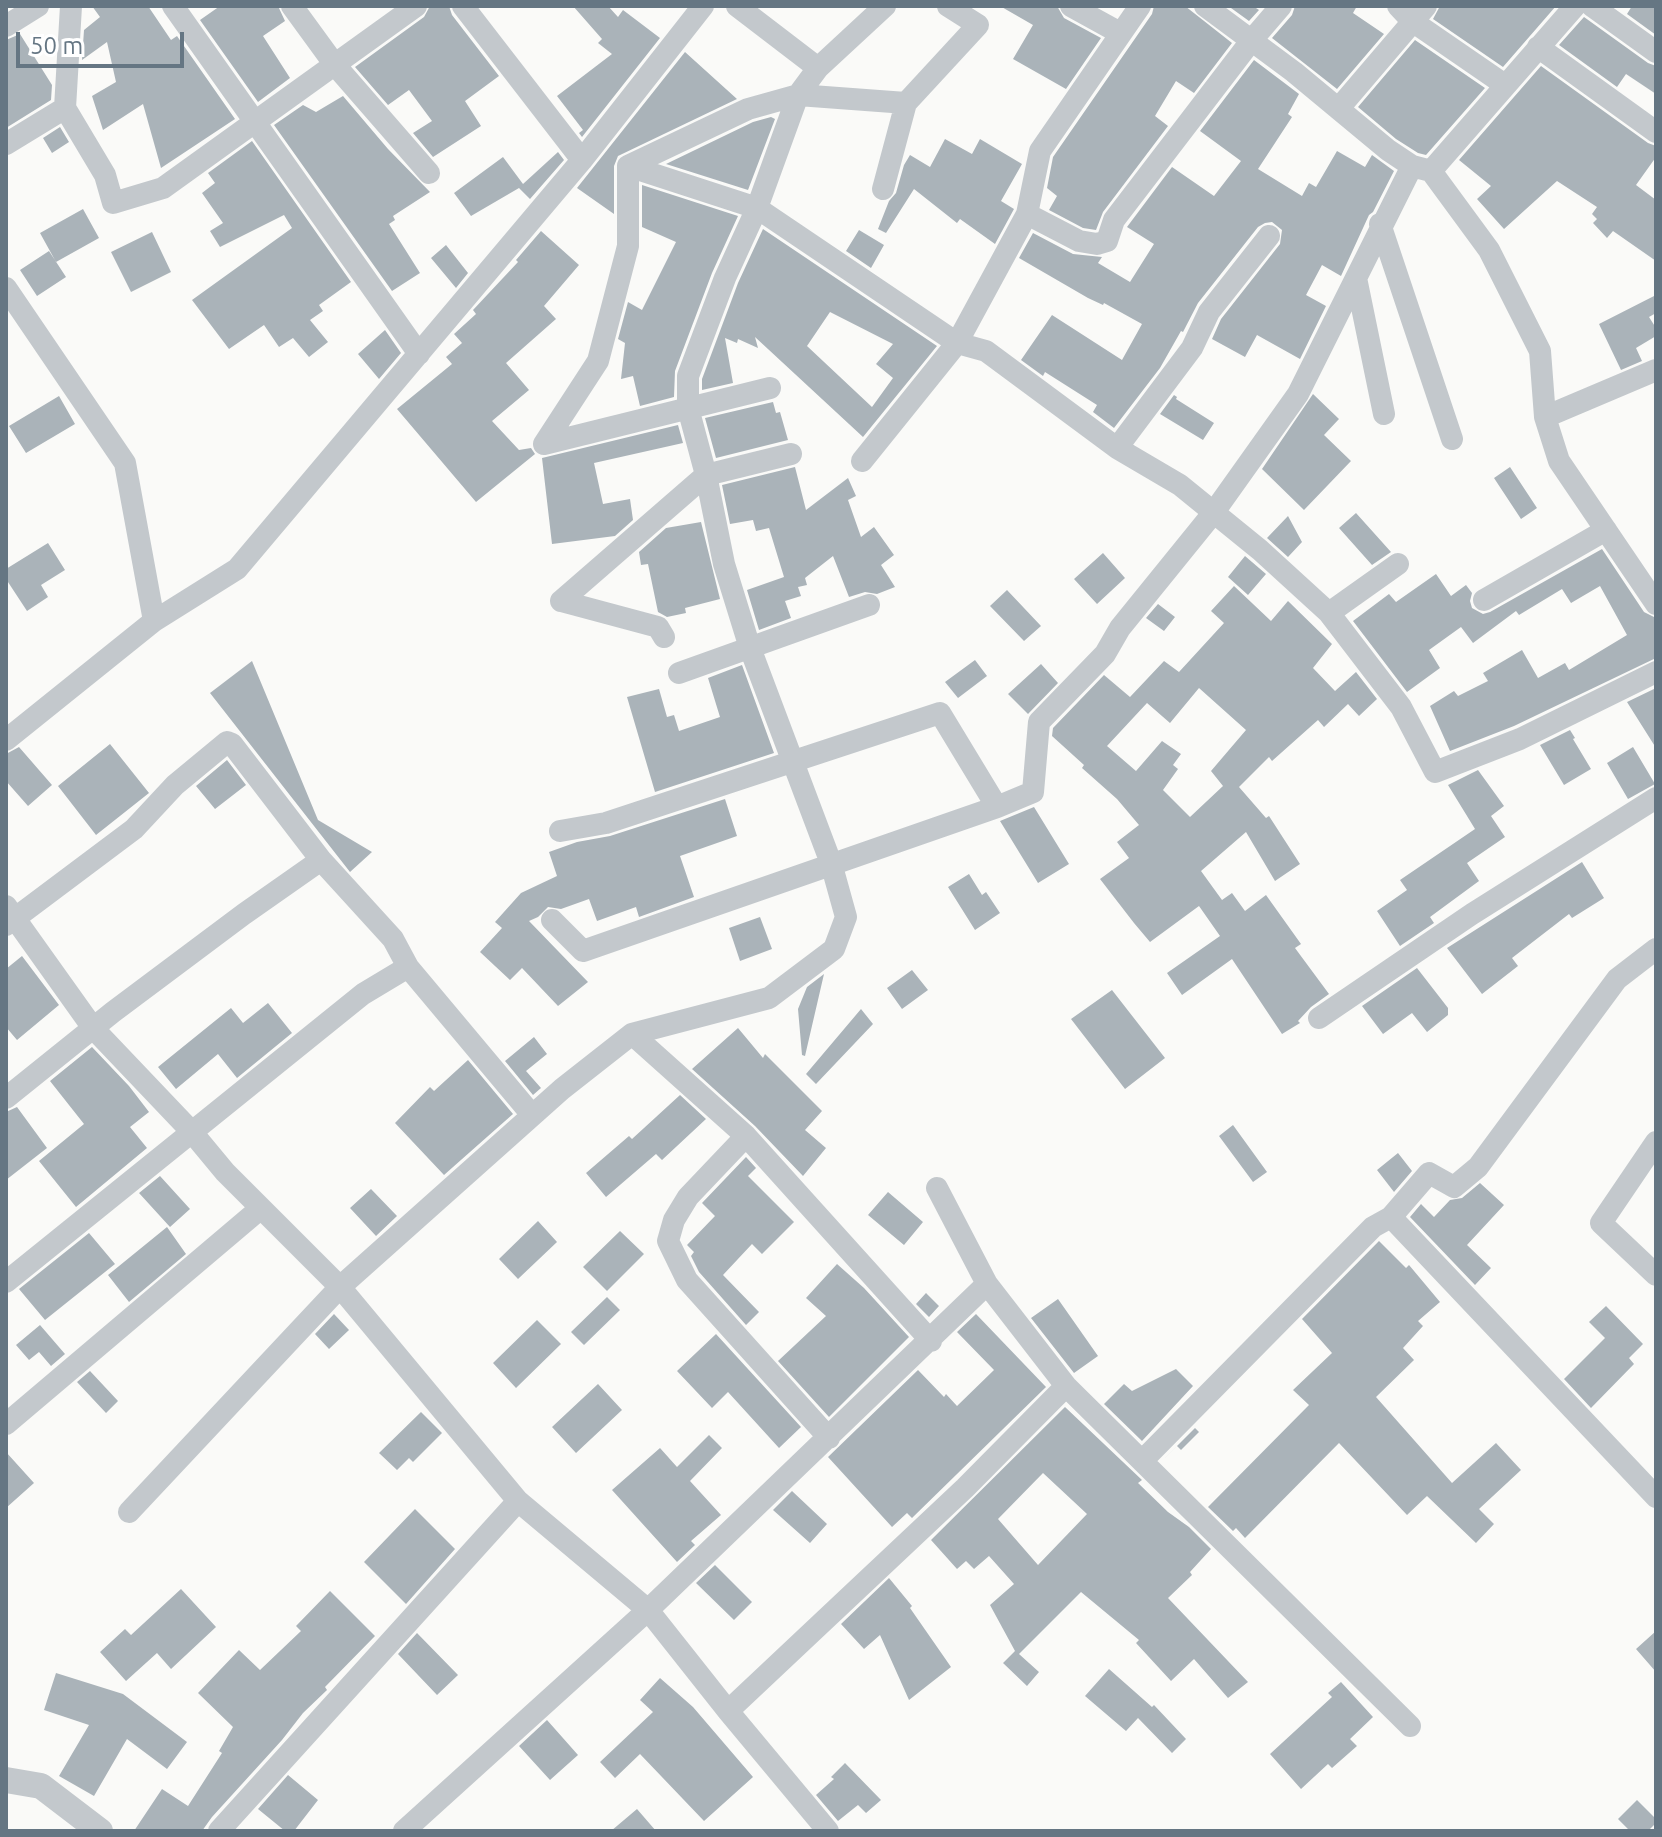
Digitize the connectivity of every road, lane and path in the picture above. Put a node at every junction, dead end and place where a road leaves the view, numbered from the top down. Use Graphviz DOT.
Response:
graph roads {
  1 [pos="38,6"];
  2 [pos="71,6"];
  3 [pos="173,6"];
  4 [pos="292,6"];
  5 [pos="416,6"];
  6 [pos="463,6"];
  7 [pos="703,6"];
  8 [pos="737,6"];
  9 [pos="885,6"];
  10 [pos="948,6"];
  11 [pos="1071,6"];
  12 [pos="1140,6"];
  13 [pos="1205,6"];
  14 [pos="1281,6"];
  15 [pos="1575,6"];
  16 [pos="1592,6"];
  17 [pos="1412,11"];
  18 [pos="6,26"];
  19 [pos="1120,33"];
  20 [pos="1251,41"];
  21 [pos="1538,47"];
  22 [pos="1656,52"];
  23 [pos="335,65"];
  24 [pos="818,68"];
  25 [pos="1505,85"];
  26 [pos="798,95"];
  27 [pos="906,103"];
  28 [pos="65,108"];
  29 [pos="1339,108"];
  30 [pos="255,122"];
  31 [pos="1656,132"];
  32 [pos="6,144"];
  33 [pos="582,160"];
  34 [pos="628,166"];
  35 [pos="1421,168"];
  36 [pos="429,173"];
  37 [pos="883,189"];
  38 [pos="757,208"];
  39 [pos="1027,214"];
  40 [pos="1380,224"];
  41 [pos="1269,236"];
  42 [pos="1356,278"];
  43 [pos="6,288"];
  44 [pos="957,343"];
  45 [pos="419,354"];
  46 [pos="1656,370"];
  47 [pos="770,388"];
  48 [pos="688,408"];
  49 [pos="1384,414"];
  50 [pos="1545,417"];
  51 [pos="1452,439"];
  52 [pos="1117,448"];
  53 [pos="791,454"];
  54 [pos="862,461"];
  55 [pos="706,475"];
  56 [pos="1214,512"];
  57 [pos="1606,530"];
  58 [pos="1398,564"];
  59 [pos="1484,600"];
  60 [pos="1656,604"];
  61 [pos="869,605"];
  62 [pos="1329,613"];
  63 [pos="154,621"];
  64 [pos="664,637"];
  65 [pos="750,648"];
  66 [pos="1656,672"];
  67 [pos="679,673"];
  68 [pos="6,740"];
  69 [pos="794,759"];
  70 [pos="1656,798"];
  71 [pos="997,807"];
  72 [pos="560,831"];
  73 [pos="321,860"];
  74 [pos="831,863"];
  75 [pos="9,916"];
  76 [pos="552,920"];
  77 [pos="1656,949"];
  78 [pos="408,967"];
  79 [pos="1319,1018"];
  80 [pos="93,1028"];
  81 [pos="632,1034"];
  82 [pos="6,1098"];
  83 [pos="532,1115"];
  84 [pos="191,1131"];
  85 [pos="746,1136"];
  86 [pos="1656,1142"];
  87 [pos="937,1188"];
  88 [pos="261,1208"];
  89 [pos="1391,1217"];
  90 [pos="1656,1275"];
  91 [pos="6,1282"];
  92 [pos="987,1284"];
  93 [pos="340,1287"];
  94 [pos="931,1341"];
  95 [pos="1066,1386"];
  96 [pos="6,1424"];
  97 [pos="829,1438"];
  98 [pos="1143,1460"];
  99 [pos="1656,1497"];
  100 [pos="518,1501"];
  101 [pos="129,1512"];
  102 [pos="648,1610"];
  103 [pos="728,1711"];
  104 [pos="1410,1726"];
  105 [pos="6,1780"];
  106 [pos="85,1826"];
  107 [pos="219,1831"];
  108 [pos="404,1831"];
  109 [pos="828,1831"];
  1 -- 18 [label="street"];
  2 -- 28 [label="street"];
  3 -- 30 [label="street"];
  4 -- 23 [label="street"];
  5 -- 23 [label="street"];
  6 -- 33 [label="street"];
  7 -- 33 [label="street"];
  8 -- 24 [label="street"];
  9 -- 24 [label="street"];
  10 -- 27 [label="street"];
  11 -- 19 [label="street"];
  12 -- 19 [label="street"];
  13 -- 20 [label="street"];
  14 -- 20 [label="street"];
  15 -- 21 [label="street"];
  16 -- 22 [label="street"];
  17 -- 25 [label="street"];
  17 -- 29 [label="street"];
  19 -- 39 [label="street"];
  20 -- 29 [label="street"];
  20 -- 39 [label="street"];
  21 -- 25 [label="street"];
  21 -- 31 [label="street"];
  23 -- 30 [label="street"];
  23 -- 36 [label="street"];
  24 -- 26 [label="street"];
  25 -- 35 [label="street"];
  26 -- 27 [label="street"];
  26 -- 34 [label="street"];
  26 -- 38 [label="street"];
  27 -- 37 [label="street"];
  28 -- 30 [label="street"];
  28 -- 32 [label="street"];
  29 -- 35 [label="street"];
  30 -- 45 [label="street"];
  33 -- 45 [label="street"];
  34 -- 38 [label="street"];
  34 -- 48 [label="street"];
  35 -- 40 [label="street"];
  35 -- 50 [label="street"];
  38 -- 44 [label="street"];
  38 -- 48 [label="street"];
  39 -- 44 [label="street"];
  40 -- 42 [label="street"];
  40 -- 51 [label="street"];
  41 -- 52 [label="street"];
  42 -- 49 [label="street"];
  42 -- 56 [label="street"];
  43 -- 63 [label="street"];
  44 -- 52 [label="street"];
  44 -- 54 [label="street"];
  45 -- 63 [label="street"];
  46 -- 50 [label="street"];
  47 -- 48 [label="street"];
  48 -- 55 [label="street"];
  50 -- 57 [label="street"];
  52 -- 56 [label="street"];
  53 -- 55 [label="street"];
  55 -- 64 [label="street"];
  55 -- 65 [label="street"];
  56 -- 62 [label="street"];
  56 -- 71 [label="street"];
  57 -- 59 [label="street"];
  57 -- 60 [label="street"];
  58 -- 62 [label="street"];
  61 -- 65 [label="street"];
  62 -- 66 [label="street"];
  63 -- 68 [label="street"];
  65 -- 67 [label="street"];
  65 -- 69 [label="street"];
  69 -- 71 [label="street"];
  69 -- 72 [label="street"];
  69 -- 74 [label="street"];
  70 -- 79 [label="street"];
  71 -- 74 [label="street"];
  73 -- 75 [label="street"];
  73 -- 78 [label="street"];
  73 -- 80 [label="street"];
  74 -- 76 [label="street"];
  74 -- 81 [label="street"];
  75 -- 80 [label="street"];
  77 -- 89 [label="street"];
  78 -- 83 [label="street"];
  78 -- 84 [label="street"];
  80 -- 82 [label="street"];
  80 -- 84 [label="street"];
  81 -- 83 [label="street"];
  81 -- 85 [label="street"];
  83 -- 93 [label="street"];
  84 -- 88 [label="street"];
  84 -- 91 [label="street"];
  85 -- 94 [label="street"];
  85 -- 97 [label="street"];
  86 -- 90 [label="street"];
  87 -- 92 [label="street"];
  88 -- 93 [label="street"];
  88 -- 96 [label="street"];
  89 -- 98 [label="street"];
  89 -- 99 [label="street"];
  92 -- 94 [label="street"];
  92 -- 95 [label="street"];
  93 -- 100 [label="street"];
  93 -- 101 [label="street"];
  94 -- 97 [label="street"];
  95 -- 98 [label="street"];
  95 -- 103 [label="street"];
  97 -- 102 [label="street"];
  98 -- 104 [label="street"];
  100 -- 102 [label="street"];
  100 -- 107 [label="street"];
  102 -- 103 [label="street"];
  102 -- 108 [label="street"];
  103 -- 109 [label="street"];
  105 -- 106 [label="street"];
}
